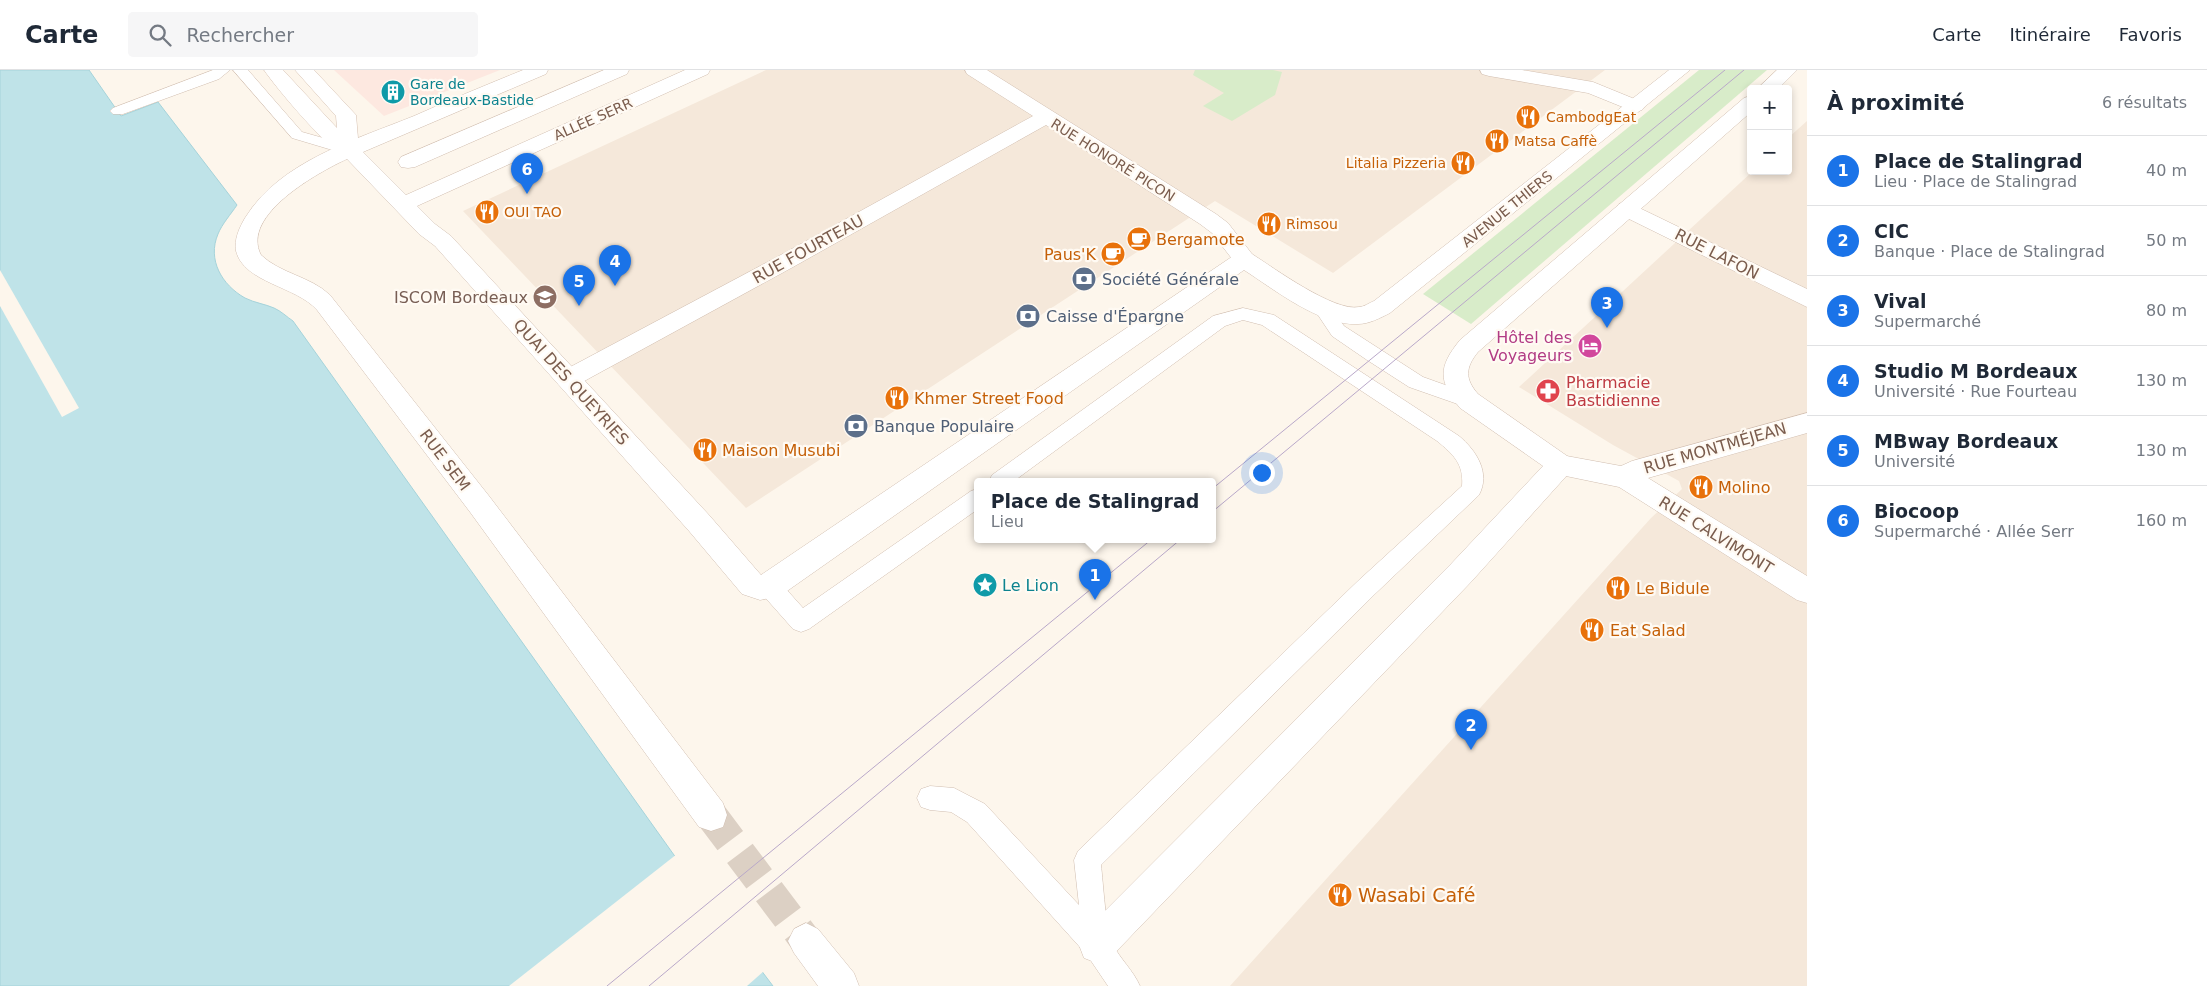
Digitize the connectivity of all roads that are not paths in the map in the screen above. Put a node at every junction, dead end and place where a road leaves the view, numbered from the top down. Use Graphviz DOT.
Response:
graph roads {
  1 [pos="223,70"];
  2 [pos="240,70"];
  3 [pos="274,70"];
  4 [pos="304,70"];
  5 [pos="539,70"];
  6 [pos="620,70"];
  7 [pos="701,70"];
  8 [pos="974,70"];
  9 [pos="1489,70"];
  10 [pos="1681,70"];
  11 [pos="1788,70"];
  12 [pos="1771,85"];
  13 [pos="1747,105"];
  14 [pos="1635,106"];
  15 [pos="118,111"];
  16 [pos="1046,117"];
  17 [pos="349,150"];
  18 [pos="408,162"];
  19 [pos="404,204"];
  20 [pos="1627,209"];
  21 [pos="1244,259"];
  22 [pos="1807,299"];
  23 [pos="1321,306"];
  24 [pos="568,379"];
  25 [pos="1469,402"];
  26 [pos="1807,422"];
  27 [pos="1561,465"];
  28 [pos="1003,478"];
  29 [pos="1626,478"];
  30 [pos="974,500"];
  31 [pos="770,587"];
  32 [pos="1807,591"];
  33 [pos="930,798"];
  34 [pos="711,815"];
  35 [pos="806,940"];
  36 [pos="1097,945"];
  37 [pos="841,986"];
  38 [pos="1126,986"];
  1 -- 15 [label="lane"];
  2 -- 17 [label="lane"];
  3 -- 17 [label="street, QUAI DES QUEYRIES"];
  4 -- 17 [label="street"];
  5 -- 17 [label="street"];
  6 -- 18 [label="street"];
  7 -- 19 [label="street, ALLÉE SERR"];
  8 -- 16 [label="street, RUE HONORÉ PICON"];
  9 -- 14 [label="street"];
  10 -- 14 [label="street, AVENUE THIERS"];
  11 -- 12 [label="street"];
  13 -- 20 [label="street"];
  14 -- 23 [label="street, AVENUE THIERS"];
  16 -- 21 [label="street, RUE HONORÉ PICON"];
  16 -- 24 [label="street, RUE FOURTEAU"];
  17 -- 19 [label="street, QUAI DES QUEYRIES"];
  17 -- 34 [label="street, RUE SEM"];
  19 -- 24 [label="street, QUAI DES QUEYRIES"];
  20 -- 22 [label="street, RUE LAFON"];
  20 -- 25 [label="street"];
  21 -- 23 [label="street, AVENUE THIERS"];
  21 -- 31 [label="street"];
  23 -- 25 [label="lane"];
  24 -- 31 [label="street, QUAI DES QUEYRIES"];
  25 -- 27 [label="street"];
  26 -- 29 [label="street, RUE MONTMÉJEAN"];
  27 -- 29 [label="street"];
  27 -- 36 [label="street"];
  28 -- 36 [label="lane"];
  29 -- 32 [label="street, RUE CALVIMONT"];
  30 -- 31 [label="lane"];
  33 -- 36 [label="lane"];
  35 -- 37 [label="street"];
  36 -- 38 [label="lane"];
}
